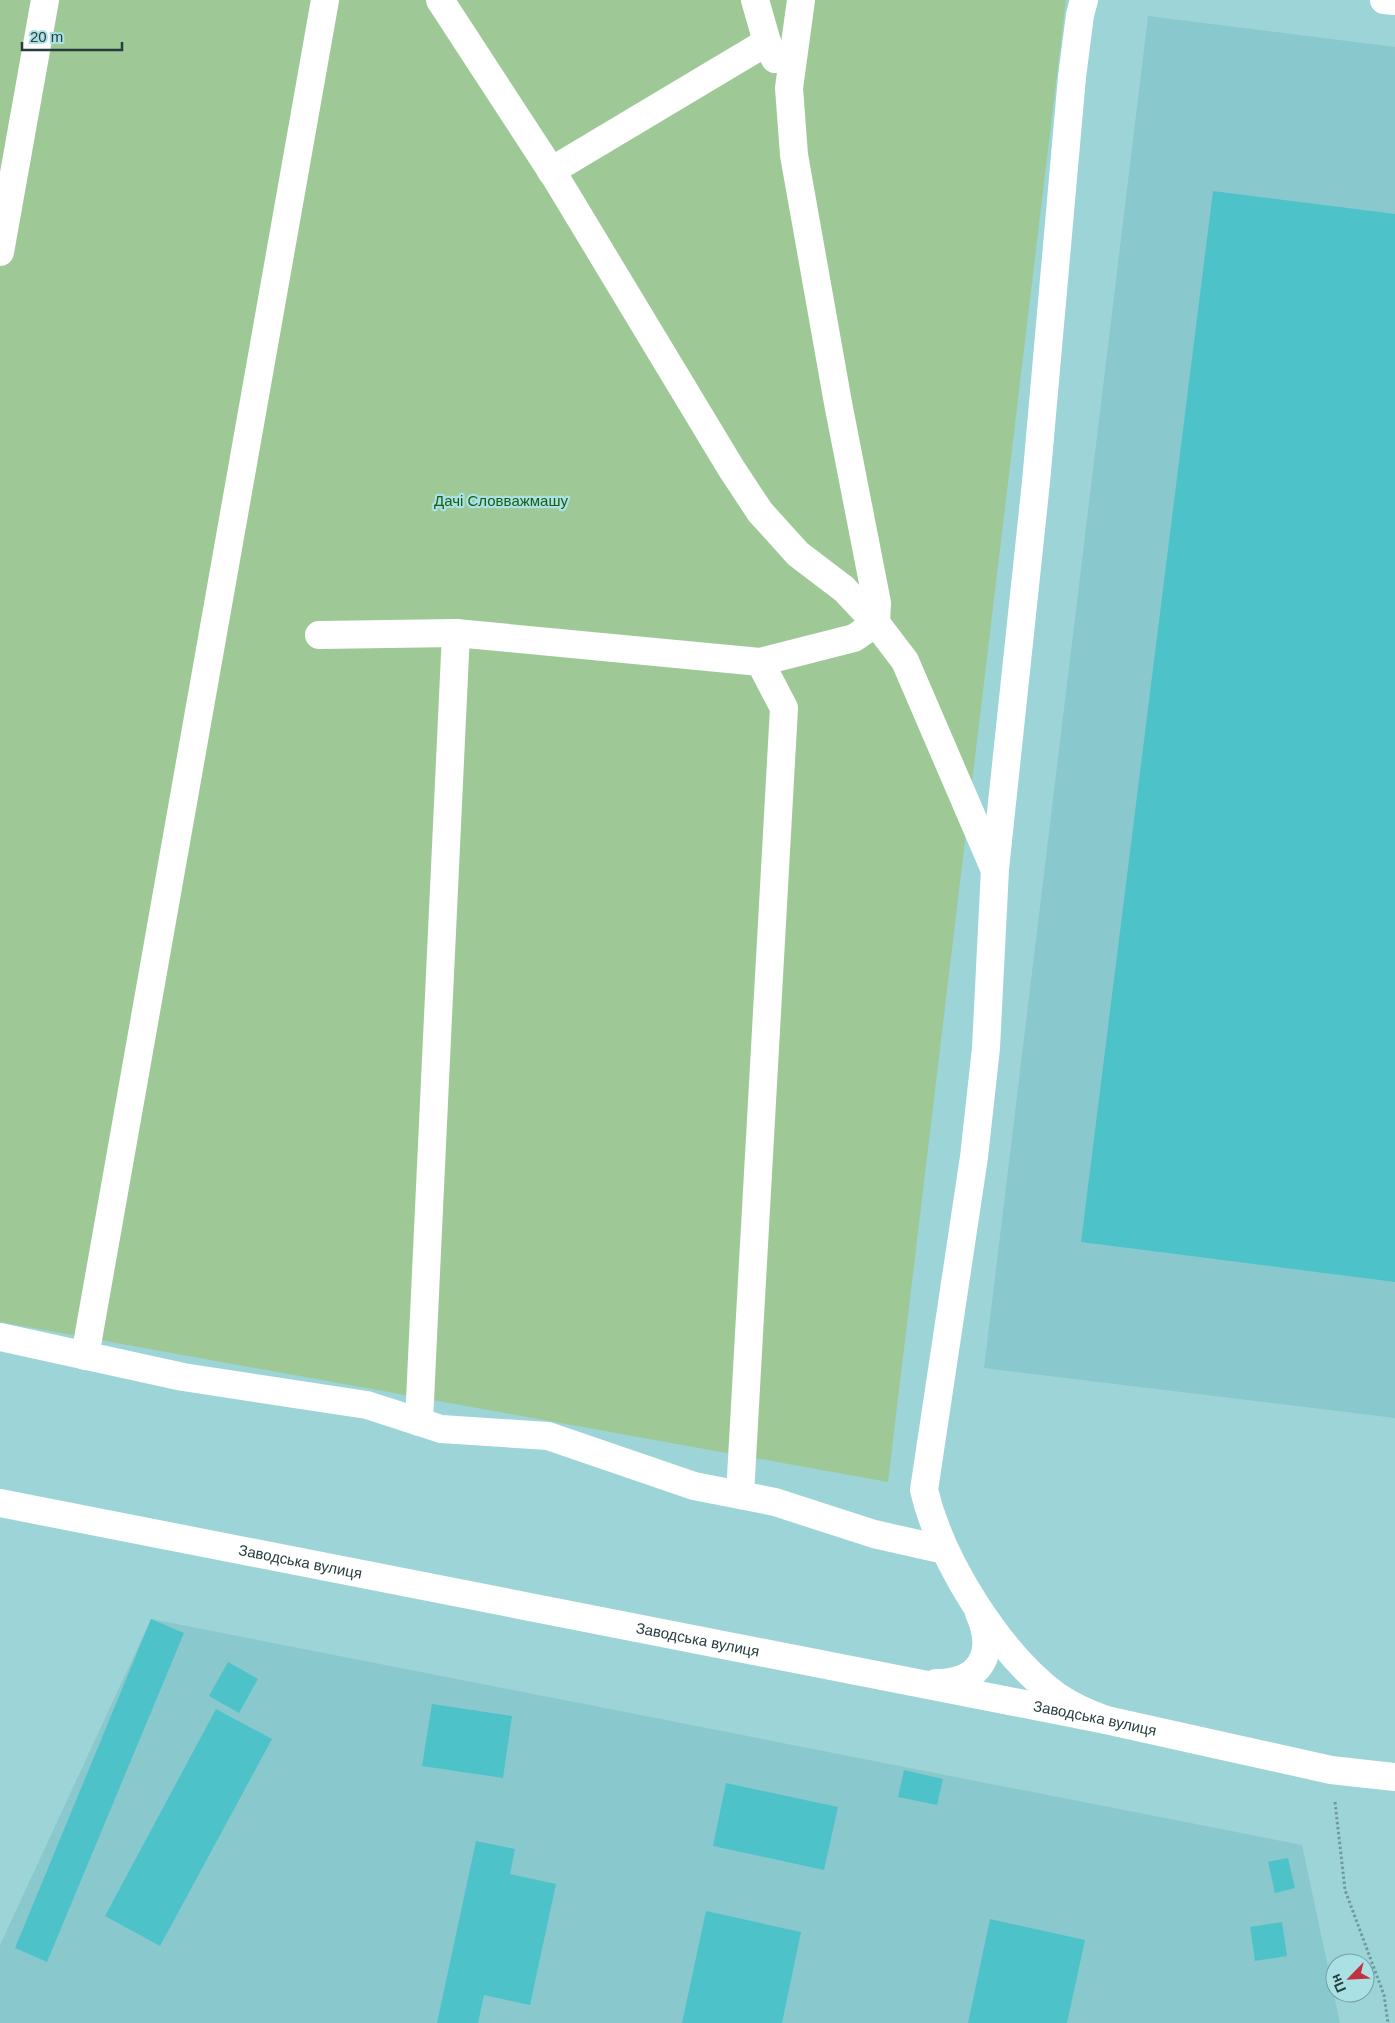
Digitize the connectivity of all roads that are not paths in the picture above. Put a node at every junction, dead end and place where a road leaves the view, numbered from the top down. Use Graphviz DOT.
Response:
graph roads {
  1 [pos="45,0"];
  2 [pos="325,0"];
  3 [pos="440,0"];
  4 [pos="755,0"];
  5 [pos="801,0"];
  6 [pos="1084,0"];
  7 [pos="1384,0"];
  8 [pos="1395,1"];
  9 [pos="767,42"];
  10 [pos="789,88"];
  11 [pos="551,171"];
  12 [pos="0,252"];
  13 [pos="876,622"];
  14 [pos="456,633"];
  15 [pos="319,635"];
  16 [pos="760,662"];
  17 [pos="995,869"];
  18 [pos="0,1337"];
  19 [pos="85,1356"];
  20 [pos="419,1422"];
  21 [pos="740,1495"];
  22 [pos="0,1503"];
  23 [pos="945,1550"];
  24 [pos="970,1594"];
  25 [pos="903,1680"];
  26 [pos="1106,1720"];
  27 [pos="1395,1778"];
  1 -- 12 [label="street"];
  2 -- 19 [label="street"];
  3 -- 11 [label="street"];
  4 -- 9 [label="street"];
  5 -- 10 [label="street"];
  6 -- 17 [label="street"];
  7 -- 8 [label="street"];
  9 -- 10 [label="street"];
  9 -- 11 [label="street"];
  10 -- 13 [label="street"];
  11 -- 13 [label="street"];
  13 -- 16 [label="street"];
  13 -- 17 [label="street"];
  14 -- 15 [label="street"];
  14 -- 16 [label="street"];
  14 -- 20 [label="street"];
  16 -- 21 [label="street"];
  17 -- 23 [label="street"];
  18 -- 19 [label="street"];
  19 -- 20 [label="street"];
  20 -- 21 [label="street"];
  21 -- 23 [label="street"];
  22 -- 25 [label="street, Заводська вулиця"];
  23 -- 24 [label="street"];
  24 -- 25 [label="street"];
  24 -- 26 [label="street"];
  25 -- 26 [label="street, Заводська вулиця"];
  26 -- 27 [label="street, Заводська вулиця"];
}
